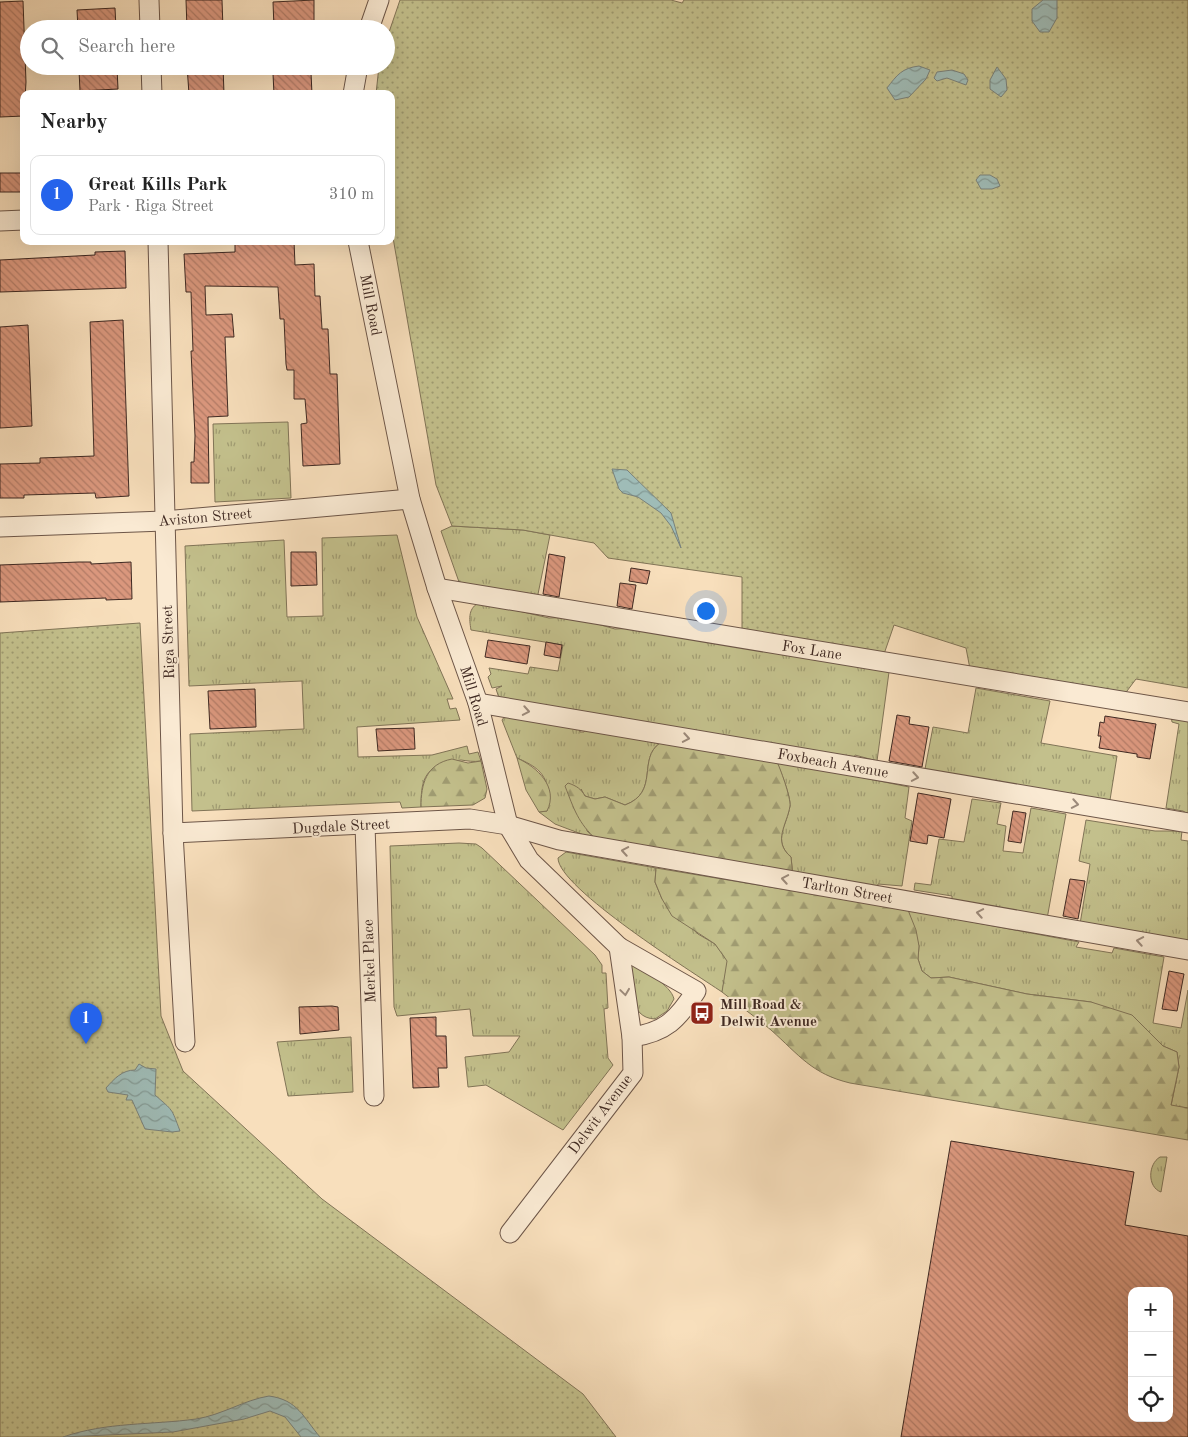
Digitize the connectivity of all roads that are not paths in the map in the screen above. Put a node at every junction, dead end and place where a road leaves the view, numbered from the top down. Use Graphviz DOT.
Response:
graph roads {
  1 [pos="149,0"];
  2 [pos="379,0"];
  3 [pos="150,20"];
  4 [pos="372,20"];
  5 [pos="151,75"];
  6 [pos="356,75"];
  7 [pos="152,90"];
  8 [pos="354,90"];
  9 [pos="20,220"];
  10 [pos="0,221"];
  11 [pos="158,245"];
  12 [pos="359,245"];
  13 [pos="410,499"];
  14 [pos="164,521"];
  15 [pos="0,526"];
  16 [pos="437,588"];
  17 [pos="478,703"];
  18 [pos="1188,712"];
  19 [pos="1188,823"];
  20 [pos="365,825"];
  21 [pos="508,825"];
  22 [pos="173,833"];
  23 [pos="619,947"];
  24 [pos="1188,950"];
  25 [pos="632,1037"];
  26 [pos="186,1042"];
  27 [pos="374,1096"];
  28 [pos="510,1233"];
  1 -- 3 [label="street"];
  2 -- 4 [label="street"];
  5 -- 7 [label="street"];
  6 -- 8 [label="street"];
  9 -- 10 [label="street"];
  11 -- 14 [label="street, Riga Street"];
  12 -- 13 [label="street, Mill Road"];
  13 -- 14 [label="street, Aviston Street"];
  13 -- 16 [label="street, Mill Road"];
  14 -- 15 [label="street, Aviston Street"];
  14 -- 22 [label="street, Riga Street"];
  16 -- 17 [label="street, Mill Road"];
  16 -- 18 [label="street, Fox Lane"];
  17 -- 19 [label="street, Foxbeach Avenue, one-way"];
  17 -- 21 [label="street, Mill Road"];
  20 -- 21 [label="street, Dugdale Street"];
  20 -- 22 [label="street, Dugdale Street"];
  20 -- 27 [label="street, Merkel Place"];
  21 -- 23 [label="street, Mill Road"];
  24 -- 21 [label="street, Tarlton Street, one-way"];
  22 -- 26 [label="street, Riga Street"];
  23 -- 25 [label="street, Delwit Avenue, one-way"];
  23 -- 25 [label="street, Mill Road"];
  25 -- 28 [label="street, Delwit Avenue"];
}
